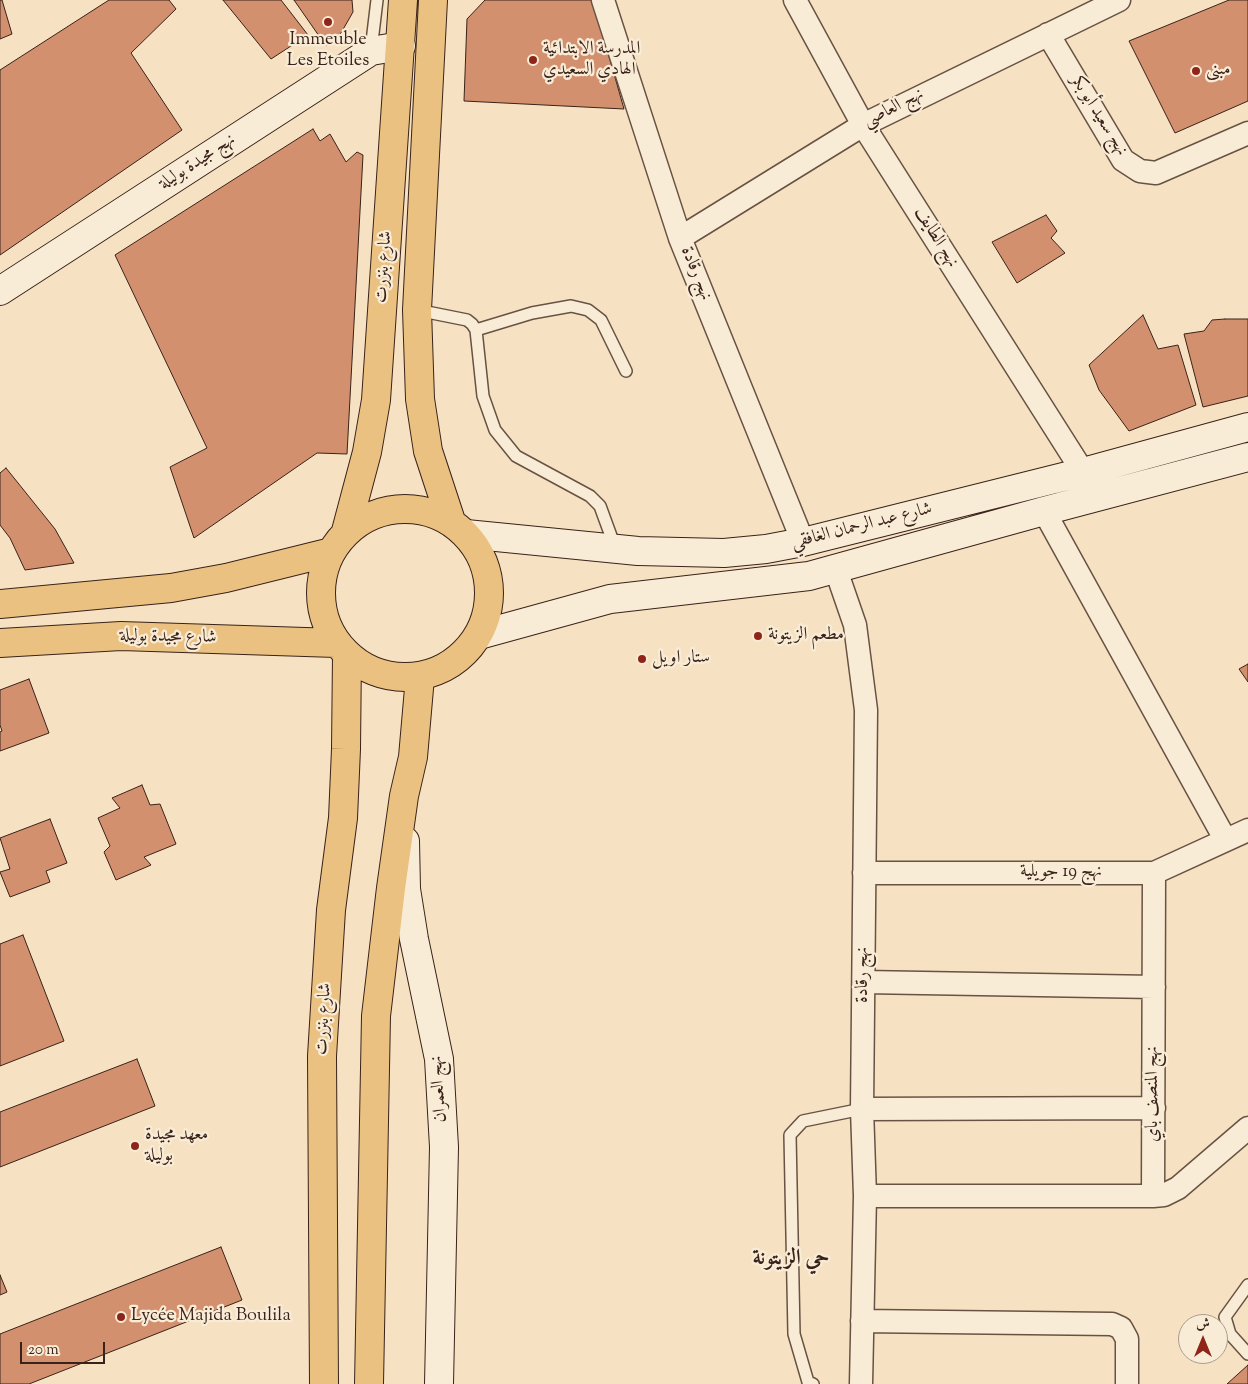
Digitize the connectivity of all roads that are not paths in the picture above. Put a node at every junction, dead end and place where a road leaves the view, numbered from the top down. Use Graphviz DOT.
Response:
graph roads {
  1 [pos="377,0"];
  2 [pos="403,0"];
  3 [pos="433,0"];
  4 [pos="603,0"];
  5 [pos="795,0"];
  6 [pos="1119,0"];
  7 [pos="1048,34"];
  8 [pos="400,46"];
  9 [pos="371,51"];
  10 [pos="863,124"];
  11 [pos="1248,133"];
  12 [pos="680,238"];
  13 [pos="0,291"];
  14 [pos="417,310"];
  15 [pos="476,330"];
  16 [pos="626,371"];
  17 [pos="1248,427"];
  18 [pos="1248,457"];
  19 [pos="1083,472"];
  20 [pos="1044,511"];
  21 [pos="458,528"];
  22 [pos="339,542"];
  23 [pos="803,542"];
  24 [pos="616,549"];
  25 [pos="836,570"];
  26 [pos="0,604"];
  27 [pos="480,635"];
  28 [pos="0,643"];
  29 [pos="342,649"];
  30 [pos="420,676"];
  31 [pos="404,796"];
  32 [pos="1248,830"];
  33 [pos="1226,840"];
  34 [pos="864,873"];
  35 [pos="1154,873"];
  36 [pos="864,982"];
  37 [pos="1154,987"];
  38 [pos="1154,1108"];
  39 [pos="862,1109"];
  40 [pos="1248,1128"];
  41 [pos="866,1196"];
  42 [pos="1153,1196"];
  43 [pos="1248,1285"];
  44 [pos="862,1321"];
  45 [pos="1248,1354"];
  46 [pos="324,1384"];
  47 [pos="369,1384"];
  48 [pos="439,1384"];
  49 [pos="813,1384"];
  50 [pos="861,1384"];
  51 [pos="1127,1384"];
  1 -- 9 [label="lane"];
  2 -- 8 [label="main road, شارع بنزرت"];
  3 -- 14 [label="main road, شارع بنزرت"];
  4 -- 12 [label="street, نهج رقادة"];
  5 -- 10 [label="street, نهج الطايف"];
  6 -- 7 [label="street, نهج العاصي"];
  7 -- 10 [label="street, نهج العاصي"];
  7 -- 11 [label="street, نهج سعيد أبو بكر"];
  8 -- 9 [label="main road, نهج مجيدة بوليلة"];
  8 -- 22 [label="main road, شارع بنزرت"];
  9 -- 13 [label="main road, نهج مجيدة بوليلة"];
  10 -- 12 [label="street, نهج العاصي"];
  10 -- 19 [label="street, نهج الطايف"];
  12 -- 23 [label="street, نهج رقادة"];
  14 -- 15 [label="lane"];
  14 -- 21 [label="main road, شارع بنزرت"];
  15 -- 16 [label="lane"];
  15 -- 24 [label="lane"];
  17 -- 19 [label="main road, شارع عبد الرحمان الغافقي"];
  18 -- 20 [label="main road, شارع عبد الرحمان الغافقي"];
  19 -- 23 [label="main road, شارع عبد الرحمان الغافقي"];
  20 -- 25 [label="main road, شارع عبد الرحمان الغافقي"];
  20 -- 33 [label="street"];
  21 -- 22 [label="main road"];
  21 -- 24 [label="main road, شارع عبد الرحمان الغافقي"];
  21 -- 27 [label="main road"];
  22 -- 26 [label="main road"];
  22 -- 29 [label="main road"];
  23 -- 24 [label="main road, شارع عبد الرحمان الغافقي"];
  25 -- 27 [label="main road, شارع عبد الرحمان الغافقي"];
  25 -- 34 [label="street, نهج رقادة"];
  27 -- 30 [label="main road"];
  28 -- 29 [label="main road, شارع مجيدة بوليلة"];
  29 -- 30 [label="main road"];
  29 -- 46 [label="main road, شارع بنزرت"];
  30 -- 31 [label="main road"];
  31 -- 47 [label="main road"];
  31 -- 48 [label="main road, نهج العمران"];
  32 -- 33 [label="street, نهج 19 جويلية"];
  33 -- 35 [label="street, نهج 19 جويلية"];
  34 -- 35 [label="street, نهج 19 جويلية"];
  34 -- 36 [label="street, نهج رقادة"];
  35 -- 37 [label="street, نهج المنصف باي"];
  36 -- 37 [label="street"];
  36 -- 39 [label="street, نهج رقادة"];
  37 -- 38 [label="street, نهج المنصف باي"];
  38 -- 39 [label="street"];
  38 -- 42 [label="street, نهج المنصف باي"];
  39 -- 41 [label="street, نهج رقادة"];
  39 -- 49 [label="lane"];
  40 -- 42 [label="street"];
  41 -- 42 [label="street"];
  41 -- 44 [label="street, نهج رقادة"];
  43 -- 45 [label="lane"];
  44 -- 50 [label="street, نهج رقادة"];
  44 -- 51 [label="street"];
}
